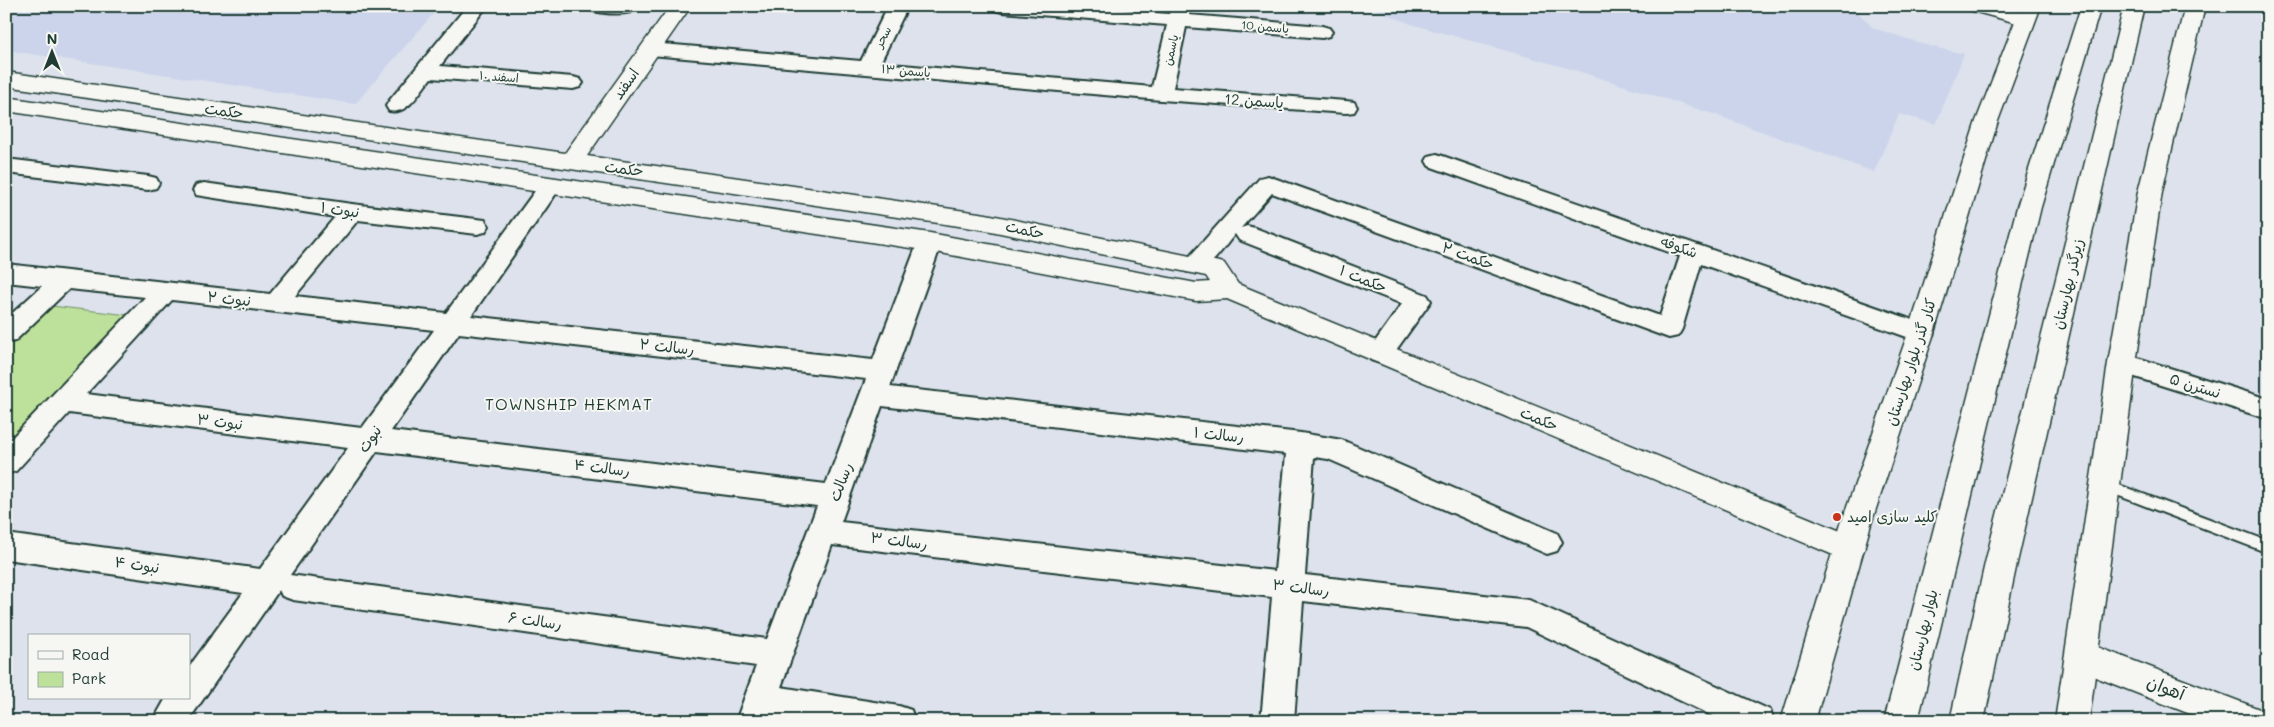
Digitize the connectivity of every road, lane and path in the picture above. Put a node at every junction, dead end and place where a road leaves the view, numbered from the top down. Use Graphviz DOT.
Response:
graph roads {
  1 [pos="477,6"];
  2 [pos="595,6"];
  3 [pos="681,6"];
  4 [pos="898,6"];
  5 [pos="1002,6"];
  6 [pos="1976,6"];
  7 [pos="2091,6"];
  8 [pos="2134,6"];
  9 [pos="2195,6"];
  10 [pos="624,8"];
  11 [pos="1180,13"];
  12 [pos="2027,13"];
  13 [pos="1322,32"];
  14 [pos="651,49"];
  15 [pos="868,67"];
  16 [pos="425,71"];
  17 [pos="6,79"];
  18 [pos="573,82"];
  19 [pos="1161,94"];
  20 [pos="6,104"];
  21 [pos="397,106"];
  22 [pos="1346,107"];
  23 [pos="329,127"];
  24 [pos="299,148"];
  25 [pos="1437,161"];
  26 [pos="571,162"];
  27 [pos="6,166"];
  28 [pos="148,184"];
  29 [pos="550,185"];
  30 [pos="204,190"];
  31 [pos="352,212"];
  32 [pos="477,226"];
  33 [pos="1247,234"];
  34 [pos="930,242"];
  35 [pos="1692,252"];
  36 [pos="1194,265"];
  37 [pos="6,273"];
  38 [pos="64,279"];
  39 [pos="1229,290"];
  40 [pos="166,291"];
  41 [pos="276,304"];
  42 [pos="452,323"];
  43 [pos="6,334"];
  44 [pos="1921,334"];
  45 [pos="1380,354"];
  46 [pos="2122,363"];
  47 [pos="878,383"];
  48 [pos="71,403"];
  49 [pos="2268,409"];
  50 [pos="369,440"];
  51 [pos="1301,444"];
  52 [pos="6,463"];
  53 [pos="2106,486"];
  54 [pos="836,497"];
  55 [pos="822,532"];
  56 [pos="1547,542"];
  57 [pos="6,546"];
  58 [pos="1848,548"];
  59 [pos="2268,548"];
  60 [pos="280,585"];
  61 [pos="1290,587"];
  62 [pos="776,656"];
  63 [pos="2082,656"];
  64 [pos="190,692"];
  65 [pos="184,700"];
  66 [pos="756,710"];
  67 [pos="169,721"];
  68 [pos="898,721"];
  69 [pos="1277,721"];
  70 [pos="1758,721"];
  71 [pos="1798,721"];
  72 [pos="1901,721"];
  73 [pos="1967,721"];
  74 [pos="2072,721"];
  75 [pos="2250,721"];
  1 -- 16 [label="street"];
  2 -- 10 [label="street"];
  3 -- 14 [label="main road, اسفند"];
  4 -- 15 [label="street, سحر"];
  5 -- 11 [label="street, یاسمن 10"];
  6 -- 12 [label="main road"];
  7 -- 72 [label="main road, بلوار بهارستان"];
  8 -- 73 [label="main road, زیرگذر بهارستان"];
  9 -- 46 [label="main road"];
  11 -- 13 [label="street, یاسمن 10"];
  11 -- 19 [label="street, یاسمن"];
  12 -- 44 [label="main road, کنار گذر بلوار بهارستان"];
  14 -- 15 [label="street, یاسمن ۱۳"];
  14 -- 26 [label="main road, اسفند"];
  15 -- 19 [label="street, یاسمن ۱۳"];
  16 -- 18 [label="street, اسفند ۱۰"];
  16 -- 21 [label="street"];
  17 -- 23 [label="main road, حکمت"];
  19 -- 22 [label="street, یاسمن 12"];
  20 -- 24 [label="main road, حکمت"];
  23 -- 24 [label="main road"];
  23 -- 26 [label="main road, حکمت"];
  24 -- 29 [label="main road, حکمت"];
  25 -- 35 [label="street, شکوفه"];
  26 -- 36 [label="main road, حکمت"];
  27 -- 28 [label="street"];
  29 -- 34 [label="main road, حکمت"];
  29 -- 42 [label="street, نبوت"];
  30 -- 31 [label="street, نبوت ۱"];
  31 -- 32 [label="street, نبوت ۱"];
  31 -- 41 [label="street"];
  33 -- 45 [label="street, حکمت ۱"];
  34 -- 39 [label="main road, حکمت"];
  34 -- 47 [label="street, رسالت"];
  35 -- 36 [label="street, حکمت ۲"];
  35 -- 44 [label="street, شکوفه"];
  36 -- 39 [label="main road, حکمت"];
  37 -- 38 [label="street, نبوت ۲"];
  38 -- 40 [label="street, نبوت ۲"];
  38 -- 43 [label="street"];
  39 -- 45 [label="main road, حکمت"];
  40 -- 41 [label="street, نبوت ۲"];
  40 -- 52 [label="street"];
  41 -- 42 [label="street, نبوت ۲"];
  42 -- 47 [label="street, رسالت ۲"];
  42 -- 50 [label="street, نبوت"];
  44 -- 58 [label="main road, کنار گذر بلوار بهارستان"];
  45 -- 58 [label="main road, حکمت"];
  46 -- 49 [label="street, نسترن ۵"];
  46 -- 53 [label="main road"];
  47 -- 51 [label="street, رسالت ۱"];
  47 -- 54 [label="street, رسالت"];
  48 -- 50 [label="street, نبوت ۳"];
  50 -- 54 [label="street, رسالت ۴"];
  50 -- 60 [label="street, نبوت"];
  51 -- 56 [label="street, رسالت ۱"];
  51 -- 61 [label="street"];
  53 -- 59 [label="lane"];
  53 -- 63 [label="main road"];
  54 -- 55 [label="street, رسالت"];
  55 -- 61 [label="street, رسالت ۳"];
  55 -- 62 [label="street, رسالت"];
  57 -- 60 [label="street, نبوت ۴"];
  58 -- 71 [label="main road, کنار گذر بلوار بهارستان"];
  60 -- 62 [label="street, رسالت ۶"];
  60 -- 64 [label="street, نبوت"];
  61 -- 69 [label="street"];
  61 -- 70 [label="street, رسالت ۳"];
  62 -- 66 [label="street, رسالت"];
  63 -- 74 [label="main road"];
  63 -- 75 [label="main road, آهوان"];
  65 -- 67 [label="street"];
  66 -- 68 [label="street"];
}
